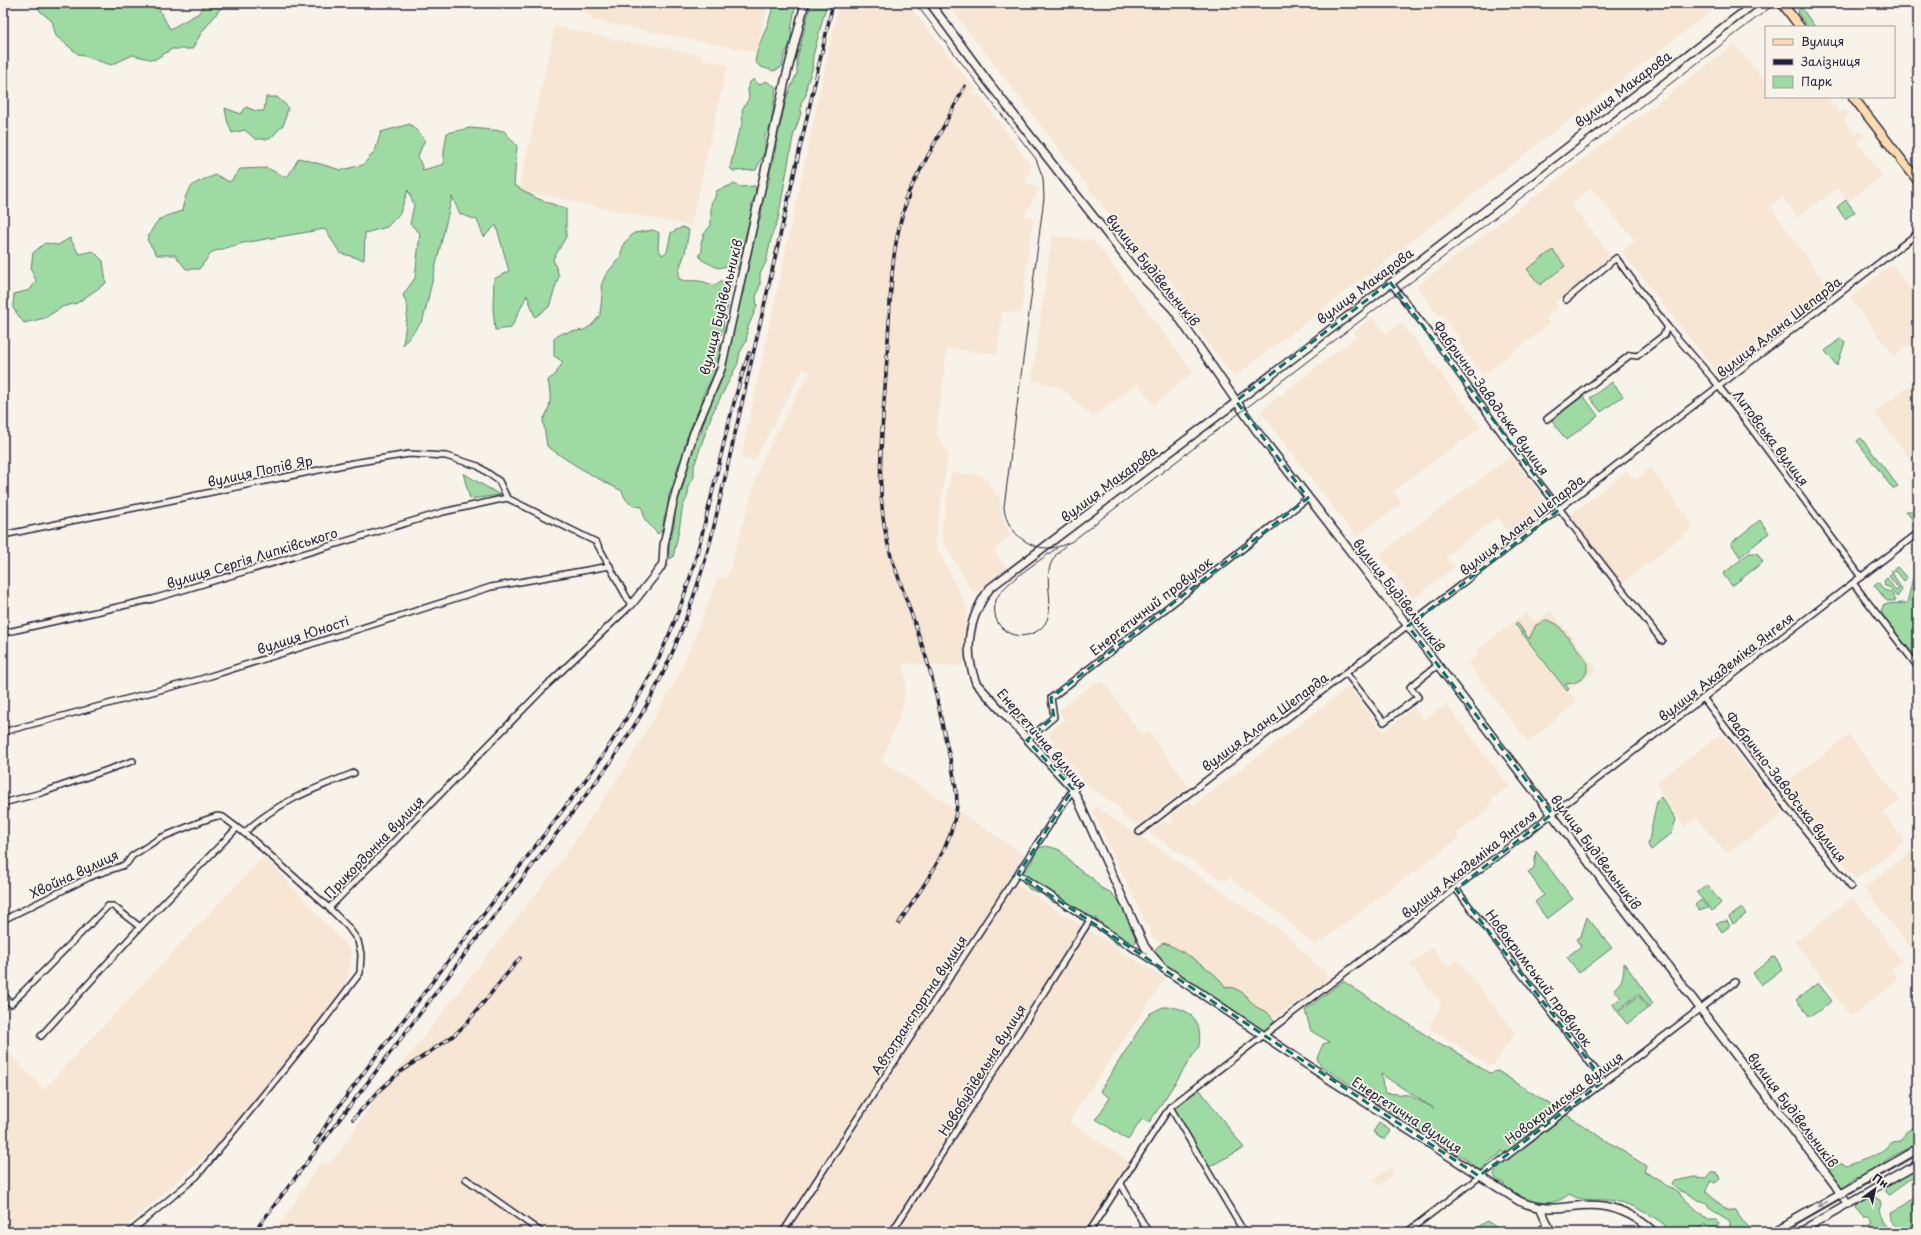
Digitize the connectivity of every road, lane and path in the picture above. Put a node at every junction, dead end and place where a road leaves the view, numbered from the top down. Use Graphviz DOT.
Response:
graph roads {
  1 [pos="805,3"];
  2 [pos="930,3"];
  3 [pos="1755,3"];
  4 [pos="1782,3"];
  5 [pos="1799,26"];
  6 [pos="1855,98"];
  7 [pos="1918,181"];
  8 [pos="1918,233"];
  9 [pos="1390,282"];
  10 [pos="1566,300"];
  11 [pos="1667,326"];
  12 [pos="1719,386"];
  13 [pos="1236,401"];
  14 [pos="1547,418"];
  15 [pos="507,498"];
  16 [pos="1308,498"];
  17 [pos="1560,509"];
  18 [pos="1918,533"];
  19 [pos="3,535"];
  20 [pos="610,566"];
  21 [pos="1861,577"];
  22 [pos="1853,583"];
  23 [pos="990,588"];
  24 [pos="631,605"];
  25 [pos="1408,626"];
  26 [pos="3,633"];
  27 [pos="1662,642"];
  28 [pos="1438,665"];
  29 [pos="1918,667"];
  30 [pos="1346,674"];
  31 [pos="1704,699"];
  32 [pos="3,732"];
  33 [pos="1027,740"];
  34 [pos="133,761"];
  35 [pos="354,773"];
  36 [pos="1072,789"];
  37 [pos="3,803"];
  38 [pos="1552,814"];
  39 [pos="237,828"];
  40 [pos="1139,832"];
  41 [pos="244,833"];
  42 [pos="1018,874"];
  43 [pos="1851,887"];
  44 [pos="1456,889"];
  45 [pos="330,908"];
  46 [pos="3,920"];
  47 [pos="1090,920"];
  48 [pos="140,927"];
  49 [pos="1164,968"];
  50 [pos="1735,982"];
  51 [pos="3,994"];
  52 [pos="1700,1008"];
  53 [pos="1264,1035"];
  54 [pos="41,1036"];
  55 [pos="1604,1081"];
  56 [pos="1170,1107"];
  57 [pos="1918,1149"];
  58 [pos="1918,1164"];
  59 [pos="1480,1176"];
  60 [pos="466,1179"];
  61 [pos="1121,1184"];
  62 [pos="1841,1194"];
  63 [pos="1848,1205"];
  64 [pos="1541,1209"];
  65 [pos="1549,1229"];
  66 [pos="130,1232"];
  67 [pos="541,1232"];
  68 [pos="783,1232"];
  69 [pos="892,1232"];
  70 [pos="1089,1232"];
  71 [pos="1148,1232"];
  72 [pos="1244,1232"];
  73 [pos="1407,1232"];
  74 [pos="1538,1232"];
  75 [pos="1654,1232"];
  76 [pos="1772,1232"];
  77 [pos="1800,1232"];
  1 -- 24 [label="main road, вулиця Будівельників"];
  2 -- 13 [label="main road, вулиця Будівельників"];
  3 -- 9 [label="main road, вулиця Макарова"];
  4 -- 5 [label="main road"];
  6 -- 7 [label="main road"];
  8 -- 12 [label="street, вулиця Алана Шепарда"];
  9 -- 13 [label="main road, вулиця Макарова"];
  9 -- 17 [label="street, Фабрично-Заводська вулиця"];
  10 -- 11 [label="street, Литовська вулиця"];
  11 -- 12 [label="street, Литовська вулиця"];
  11 -- 14 [label="street"];
  12 -- 17 [label="street, вулиця Алана Шепарда"];
  12 -- 21 [label="street, Литовська вулиця"];
  13 -- 16 [label="main road, вулиця Будівельників"];
  13 -- 23 [label="main road, вулиця Макарова"];
  15 -- 19 [label="street, вулиця Попів Яр"];
  15 -- 20 [label="street"];
  15 -- 26 [label="street, вулиця Сергія Липківського"];
  16 -- 25 [label="main road, вулиця Будівельників"];
  16 -- 33 [label="street, Енергетичний провулок"];
  17 -- 25 [label="street, вулиця Алана Шепарда"];
  17 -- 27 [label="street, Фабрично-Заводська вулиця"];
  18 -- 21 [label="street, вулиця Академіка Янгеля"];
  20 -- 24 [label="street"];
  20 -- 32 [label="street, вулиця Юності"];
  21 -- 22 [label="street, вулиця Академіка Янгеля"];
  22 -- 29 [label="street"];
  22 -- 31 [label="street, вулиця Академіка Янгеля"];
  23 -- 33 [label="main road, Енергетична вулиця"];
  24 -- 45 [label="street, Прикордонна вулиця"];
  25 -- 28 [label="main road, вулиця Будівельників"];
  25 -- 30 [label="street, вулиця Алана Шепарда"];
  28 -- 30 [label="street"];
  28 -- 38 [label="main road, вулиця Будівельників"];
  30 -- 40 [label="street, вулиця Алана Шепарда"];
  31 -- 38 [label="street, вулиця Академіка Янгеля"];
  31 -- 43 [label="street, Фабрично-Заводська вулиця"];
  33 -- 36 [label="main road, Енергетична вулиця"];
  34 -- 37 [label="street"];
  35 -- 41 [label="street"];
  36 -- 42 [label="street, Автотранспортна вулиця"];
  36 -- 49 [label="main road, Енергетична вулиця"];
  38 -- 44 [label="street, вулиця Академіка Янгеля"];
  38 -- 52 [label="main road, вулиця Будівельників"];
  39 -- 41 [label="street"];
  39 -- 46 [label="street, Хвойна вулиця"];
  39 -- 48 [label="street"];
  41 -- 45 [label="street"];
  42 -- 47 [label="street, Енергетична вулиця"];
  42 -- 68 [label="street, Автотранспортна вулиця"];
  44 -- 53 [label="street, вулиця Академіка Янгеля"];
  44 -- 55 [label="street, Новокримський провулок"];
  45 -- 66 [label="street, Прикордонна вулиця"];
  47 -- 49 [label="street, Енергетична вулиця"];
  47 -- 69 [label="street, Новобудівельна вулиця"];
  48 -- 51 [label="street"];
  48 -- 54 [label="street"];
  49 -- 53 [label="main road, Енергетична вулиця"];
  50 -- 52 [label="street, Новокримська вулиця"];
  52 -- 55 [label="street, Новокримська вулиця"];
  52 -- 62 [label="main road, вулиця Будівельників"];
  53 -- 56 [label="street, вулиця Академіка Янгеля"];
  53 -- 59 [label="main road, Енергетична вулиця"];
  55 -- 59 [label="street, Новокримська вулиця"];
  56 -- 61 [label="street, вулиця Академіка Янгеля"];
  56 -- 72 [label="street"];
  57 -- 62 [label="main road"];
  58 -- 63 [label="main road"];
  59 -- 64 [label="main road, Енергетична вулиця"];
  59 -- 73 [label="street, Новокримська вулиця"];
  60 -- 67 [label="street"];
  61 -- 70 [label="street, вулиця Академіка Янгеля"];
  61 -- 71 [label="street"];
  62 -- 63 [label="main road, вулиця Будівельників"];
  62 -- 76 [label="main road, one-way"];
  63 -- 77 [label="main road"];
  64 -- 65 [label="main road"];
  64 -- 75 [label="main road, Енергетична вулиця"];
  65 -- 74 [label="street"];
}
